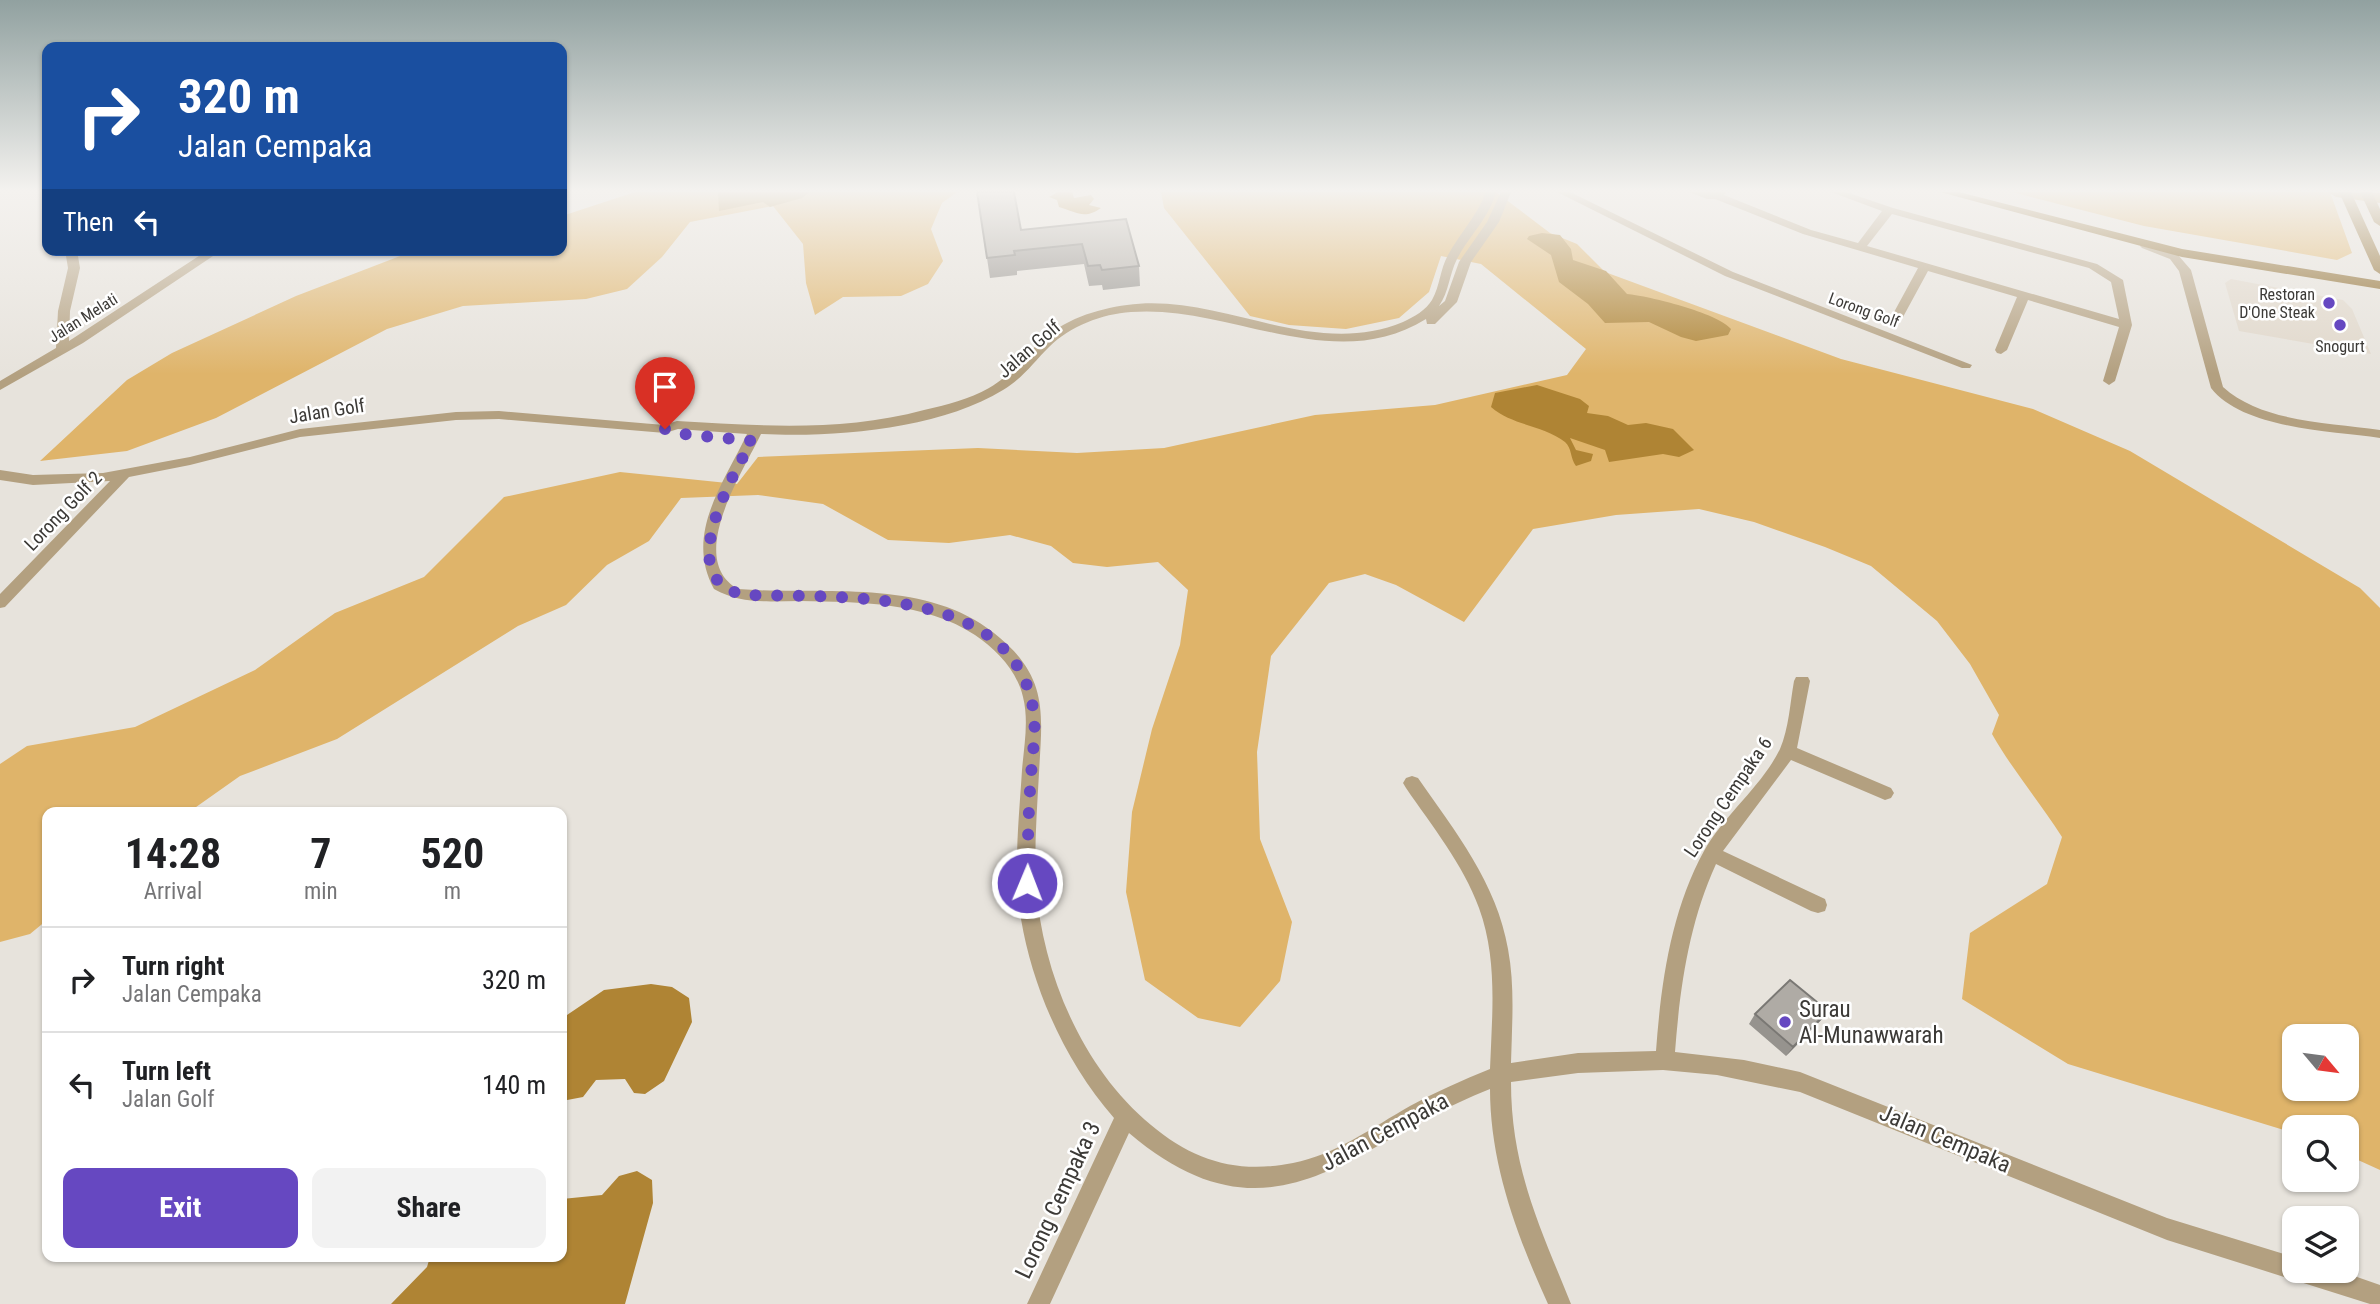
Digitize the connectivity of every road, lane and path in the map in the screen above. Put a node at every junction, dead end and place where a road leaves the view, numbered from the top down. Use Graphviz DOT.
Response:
graph roads {
  1 [pos="1455,253"];
  2 [pos="1471,253"];
  3 [pos="1686,253"];
  4 [pos="1878,253"];
  5 [pos="2044,253"];
  6 [pos="2165,253"];
  7 [pos="2184,253"];
  8 [pos="2234,253"];
  9 [pos="72,256"];
  10 [pos="207,256"];
  11 [pos="2378,265"];
  12 [pos="1925,266"];
  13 [pos="2334,273"];
  14 [pos="2380,276"];
  15 [pos="2380,285"];
  16 [pos="2380,293"];
  17 [pos="2024,295"];
  18 [pos="1899,314"];
  19 [pos="2126,325"];
  20 [pos="62,350"];
  21 [pos="2001,350"];
  22 [pos="1966,365"];
  23 [pos="2109,381"];
  24 [pos="0,386"];
  25 [pos="754,435"];
  26 [pos="2380,435"];
  27 [pos="851,436"];
  28 [pos="0,475"];
  29 [pos="124,475"];
  30 [pos="0,603"];
  31 [pos="1802,681"];
  32 [pos="1787,751"];
  33 [pos="1412,783"];
  34 [pos="1885,793"];
  35 [pos="1712,854"];
  36 [pos="1818,905"];
  37 [pos="1665,1058"];
  38 [pos="1500,1075"];
  39 [pos="1125,1118"];
  40 [pos="2282,1264"];
  41 [pos="2341,1283"];
  42 [pos="2380,1296"];
  43 [pos="1038,1304"];
  44 [pos="1560,1304"];
  1 -- 27 [label="street, Jalan Golf"];
  2 -- 27 [label="street, Jalan Golf"];
  3 -- 22 [label="street, Lorong Golf"];
  4 -- 12 [label="street"];
  5 -- 19 [label="street"];
  6 -- 26 [label="street"];
  7 -- 13 [label="main road"];
  8 -- 13 [label="main road"];
  9 -- 20 [label="street"];
  10 -- 20 [label="street, Jalan Melati"];
  11 -- 13 [label="main road"];
  12 -- 17 [label="street"];
  12 -- 18 [label="street"];
  13 -- 14 [label="main road"];
  13 -- 15 [label="main road"];
  13 -- 16 [label="main road"];
  17 -- 19 [label="street"];
  17 -- 21 [label="street"];
  19 -- 23 [label="street"];
  20 -- 24 [label="street, Jalan Melati"];
  25 -- 27 [label="street, Jalan Golf"];
  25 -- 29 [label="street, Jalan Golf"];
  25 -- 39 [label="street, Jalan Cempaka"];
  28 -- 29 [label="street, Jalan Golf"];
  29 -- 30 [label="street, Lorong Golf 2"];
  31 -- 32 [label="street, Lorong Cempaka 6"];
  32 -- 34 [label="street"];
  32 -- 35 [label="street, Lorong Cempaka 6"];
  33 -- 38 [label="street"];
  35 -- 36 [label="street"];
  35 -- 37 [label="street, Lorong Cempaka 6"];
  37 -- 38 [label="street, Jalan Cempaka"];
  37 -- 40 [label="street, Jalan Cempaka"];
  38 -- 39 [label="street, Jalan Cempaka"];
  38 -- 44 [label="street"];
  39 -- 43 [label="street, Lorong Cempaka 3"];
  41 -- 42 [label="street"];
}
